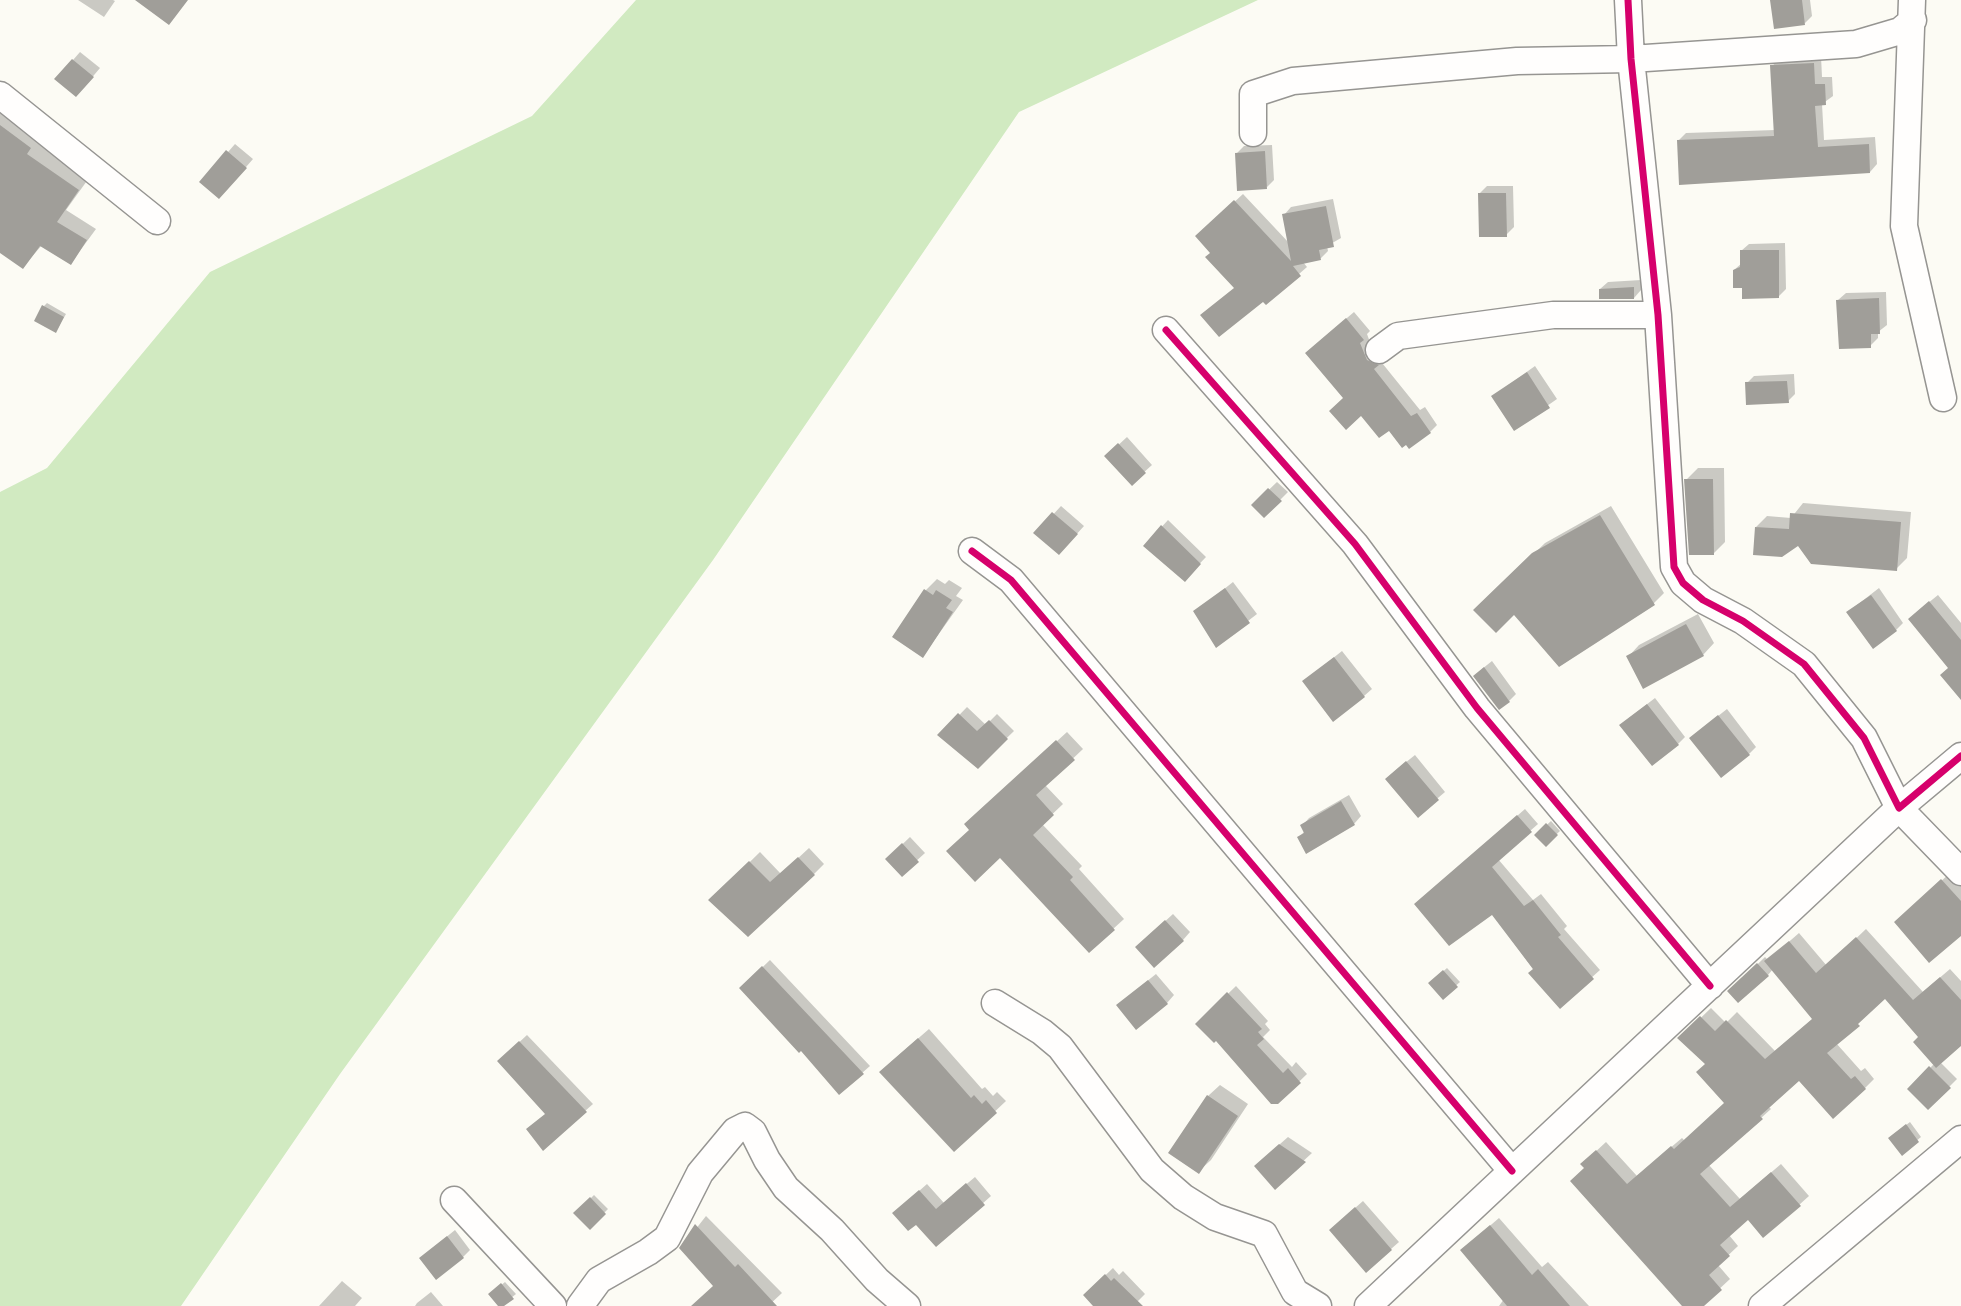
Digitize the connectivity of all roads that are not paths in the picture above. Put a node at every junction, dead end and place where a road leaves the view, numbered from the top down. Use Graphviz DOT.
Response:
graph roads {
  1 [pos="1628,0"];
  2 [pos="1912,10"];
  3 [pos="1631,59"];
  4 [pos="0,95"];
  5 [pos="1253,133"];
  6 [pos="157,221"];
  7 [pos="1658,315"];
  8 [pos="1166,330"];
  9 [pos="1379,350"];
  10 [pos="1943,398"];
  11 [pos="972,551"];
  12 [pos="1961,756"];
  13 [pos="1899,808"];
  14 [pos="1961,872"];
  15 [pos="1710,986"];
  16 [pos="995,1003"];
  17 [pos="1961,1139"];
  18 [pos="1512,1171"];
  19 [pos="454,1200"];
  20 [pos="553,1306"];
  21 [pos="580,1306"];
  22 [pos="907,1306"];
  23 [pos="1318,1306"];
  24 [pos="1368,1306"];
  25 [pos="1762,1306"];
  1 -- 3 [label="street"];
  2 -- 3 [label="street"];
  2 -- 10 [label="street"];
  3 -- 5 [label="street"];
  3 -- 7 [label="street"];
  4 -- 6 [label="street"];
  7 -- 9 [label="street"];
  7 -- 13 [label="street"];
  8 -- 15 [label="street"];
  11 -- 18 [label="street"];
  12 -- 13 [label="street"];
  13 -- 14 [label="street"];
  13 -- 15 [label="street"];
  15 -- 18 [label="street"];
  16 -- 23 [label="street"];
  17 -- 25 [label="street"];
  18 -- 24 [label="street"];
  19 -- 20 [label="street"];
  21 -- 22 [label="street"];
}
